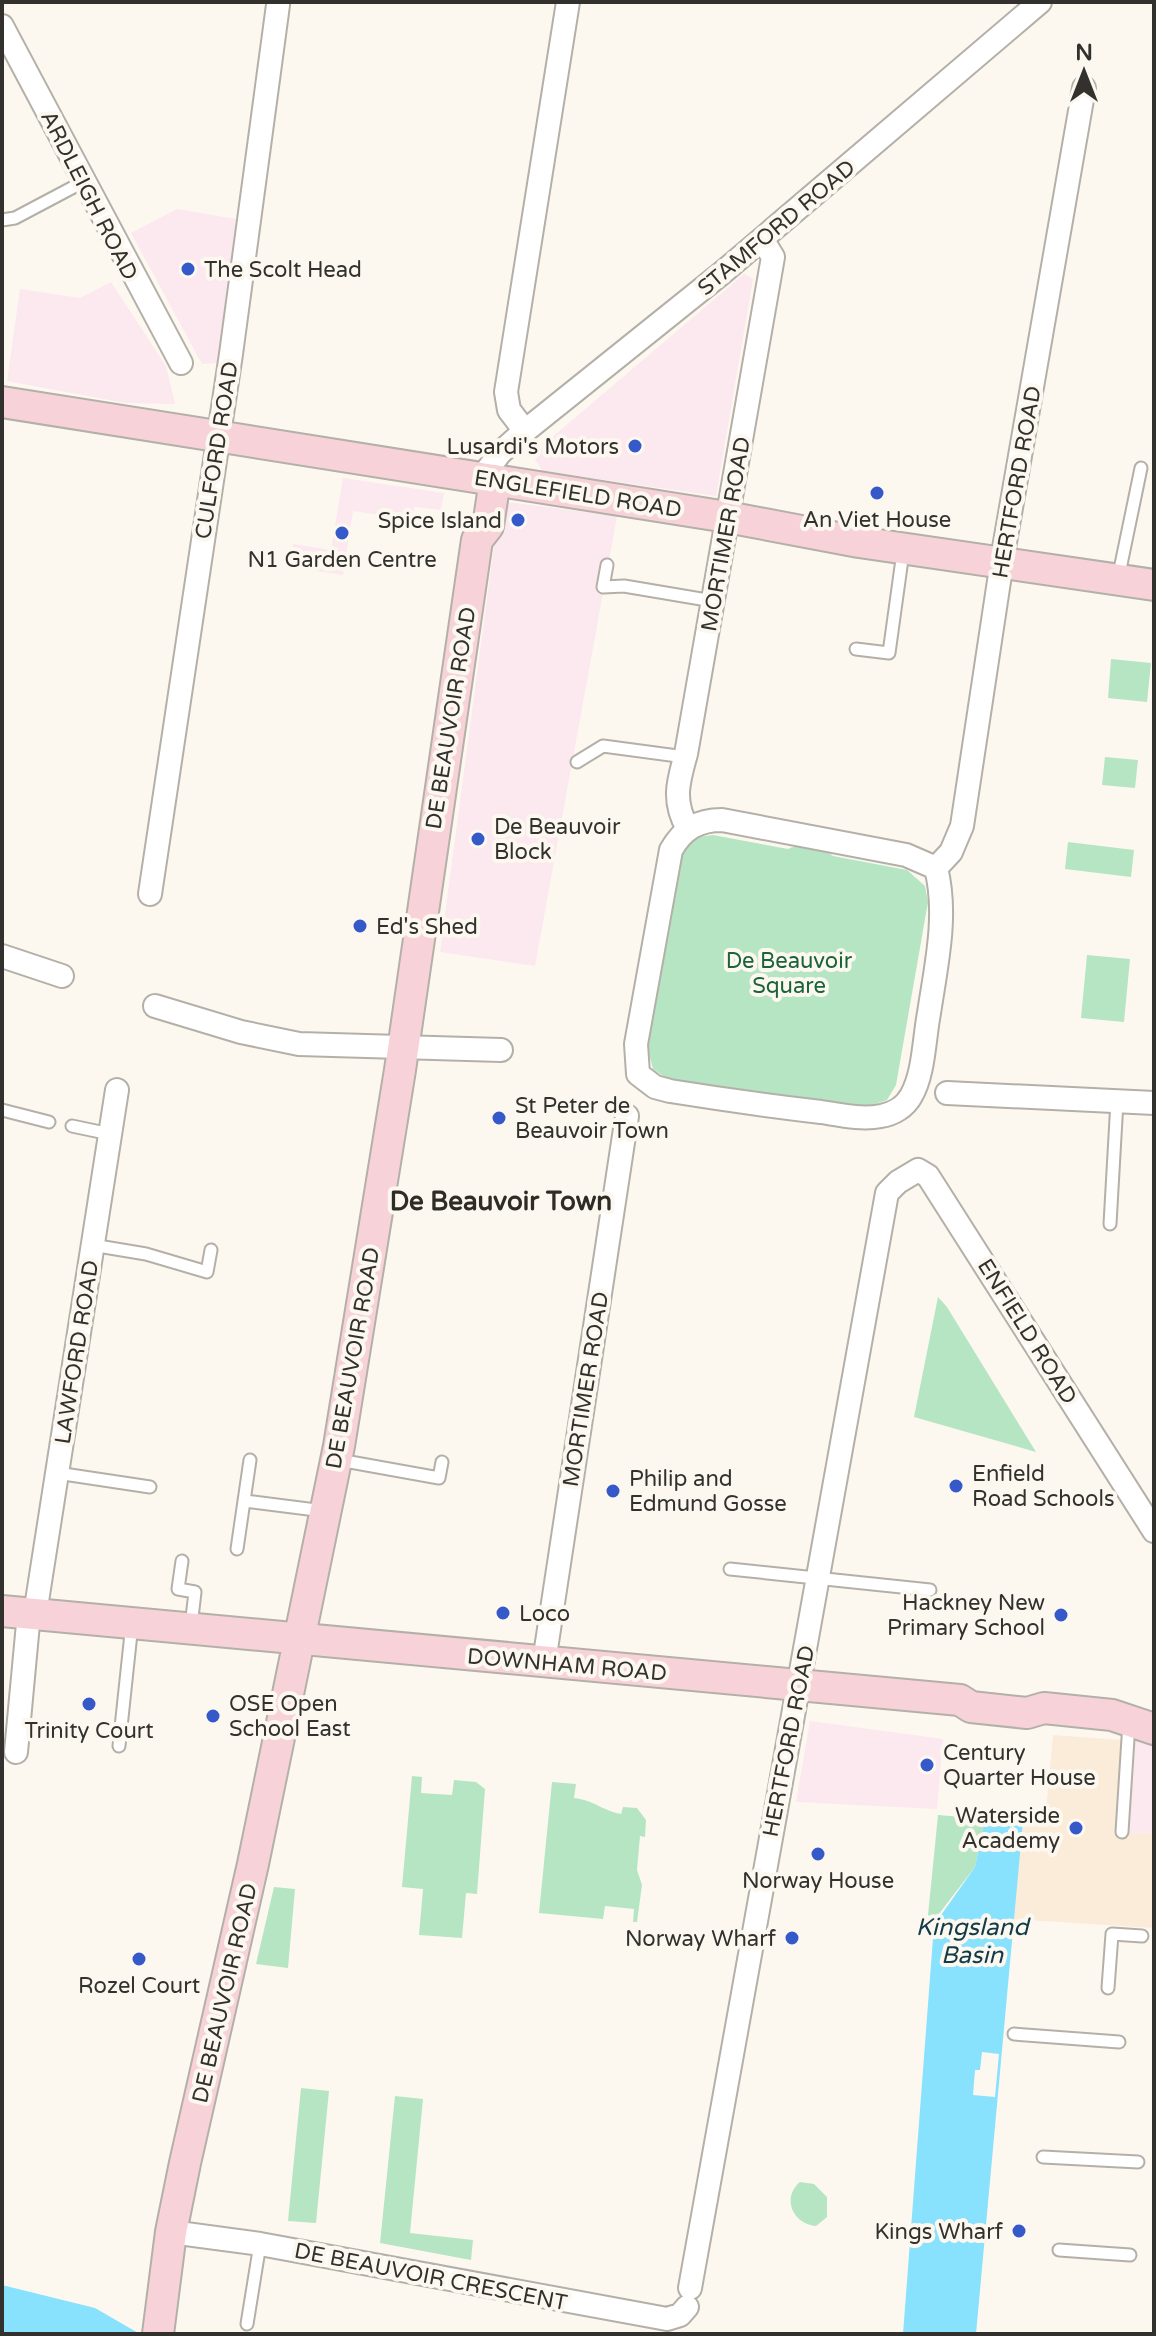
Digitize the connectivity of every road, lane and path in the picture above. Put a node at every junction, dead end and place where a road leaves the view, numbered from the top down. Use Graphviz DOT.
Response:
graph roads {
  1 [pos="568,2"];
  2 [pos="1040,2"];
  3 [pos="278,5"];
  4 [pos="2,26"];
  5 [pos="1084,88"];
  6 [pos="83,182"];
  7 [pos="2,220"];
  8 [pos="762,239"];
  9 [pos="181,363"];
  10 [pos="2,402"];
  11 [pos="525,431"];
  12 [pos="217,438"];
  13 [pos="508,449"];
  14 [pos="1141,468"];
  15 [pos="496,480"];
  16 [pos="727,517"];
  17 [pos="903,548"];
  18 [pos="1001,562"];
  19 [pos="607,565"];
  20 [pos="1118,579"];
  21 [pos="1154,585"];
  22 [pos="713,601"];
  23 [pos="856,649"];
  24 [pos="685,757"];
  25 [pos="577,762"];
  26 [pos="688,829"];
  27 [pos="936,868"];
  28 [pos="150,894"];
  29 [pos="2,956"];
  30 [pos="62,976"];
  31 [pos="155,1006"];
  32 [pos="402,1047"];
  33 [pos="501,1050"];
  34 [pos="117,1090"];
  35 [pos="947,1093"];
  36 [pos="1117,1101"];
  37 [pos="1154,1103"];
  38 [pos="2,1110"];
  39 [pos="627,1116"];
  40 [pos="49,1122"];
  41 [pos="72,1126"];
  42 [pos="110,1134"];
  43 [pos="887,1193"];
  44 [pos="1110,1224"];
  45 [pos="92,1245"];
  46 [pos="211,1250"];
  47 [pos="335,1459"];
  48 [pos="250,1460"];
  49 [pos="442,1462"];
  50 [pos="57,1473"];
  51 [pos="150,1487"];
  52 [pos="245,1501"];
  53 [pos="325,1511"];
  54 [pos="1154,1531"];
  55 [pos="237,1549"];
  56 [pos="182,1561"];
  57 [pos="730,1569"];
  58 [pos="818,1580"];
  59 [pos="930,1590"];
  60 [pos="22,1613"];
  61 [pos="132,1623"];
  62 [pos="191,1629"];
  63 [pos="298,1639"];
  64 [pos="544,1662"];
  65 [pos="800,1686"];
  66 [pos="1146,1719"];
  67 [pos="119,1746"];
  68 [pos="16,1752"];
  69 [pos="1122,1832"];
  70 [pos="1142,1936"];
  71 [pos="1108,1988"];
  72 [pos="1014,2034"];
  73 [pos="1119,2042"];
  74 [pos="1043,2157"];
  75 [pos="1138,2162"];
  76 [pos="171,2232"];
  77 [pos="260,2244"];
  78 [pos="1059,2250"];
  79 [pos="1130,2255"];
  80 [pos="688,2298"];
  81 [pos="247,2324"];
  82 [pos="159,2327"];
  1 -- 11 [label="street"];
  2 -- 8 [label="street, STAMFORD ROAD"];
  3 -- 12 [label="street, CULFORD ROAD"];
  4 -- 6 [label="street, ARDLEIGH ROAD"];
  5 -- 18 [label="street, HERTFORD ROAD"];
  6 -- 7 [label="lane"];
  6 -- 9 [label="street, ARDLEIGH ROAD"];
  8 -- 11 [label="street, STAMFORD ROAD"];
  8 -- 16 [label="street, MORTIMER ROAD"];
  10 -- 12 [label="street, ENGLEFIELD ROAD"];
  11 -- 13 [label="street, STAMFORD ROAD"];
  12 -- 15 [label="street, ENGLEFIELD ROAD"];
  12 -- 28 [label="street, CULFORD ROAD"];
  13 -- 15 [label="street, STAMFORD ROAD"];
  13 -- 15 [label="street"];
  14 -- 20 [label="lane"];
  15 -- 16 [label="street, ENGLEFIELD ROAD"];
  15 -- 32 [label="street, DE BEAUVOIR ROAD"];
  16 -- 17 [label="street, ENGLEFIELD ROAD"];
  16 -- 22 [label="street, MORTIMER ROAD"];
  17 -- 18 [label="street, ENGLEFIELD ROAD"];
  17 -- 23 [label="lane"];
  18 -- 20 [label="street, ENGLEFIELD ROAD"];
  18 -- 27 [label="street, HERTFORD ROAD"];
  19 -- 22 [label="lane"];
  20 -- 21 [label="street, ENGLEFIELD ROAD"];
  22 -- 24 [label="street, MORTIMER ROAD"];
  24 -- 25 [label="lane"];
  24 -- 26 [label="street, MORTIMER ROAD"];
  26 -- 27 [label="street"];
  26 -- 27 [label="street"];
  29 -- 30 [label="street"];
  31 -- 32 [label="street"];
  32 -- 33 [label="street"];
  32 -- 47 [label="street, DE BEAUVOIR ROAD"];
  34 -- 42 [label="street, LAWFORD ROAD"];
  35 -- 36 [label="street"];
  36 -- 37 [label="street"];
  36 -- 44 [label="lane"];
  38 -- 40 [label="lane"];
  39 -- 64 [label="street, MORTIMER ROAD"];
  41 -- 42 [label="lane"];
  42 -- 45 [label="street, LAWFORD ROAD"];
  43 -- 54 [label="street, ENFIELD ROAD"];
  43 -- 58 [label="street, HERTFORD ROAD"];
  45 -- 46 [label="lane"];
  45 -- 50 [label="street, LAWFORD ROAD"];
  47 -- 49 [label="lane"];
  47 -- 53 [label="street, DE BEAUVOIR ROAD"];
  48 -- 52 [label="lane"];
  50 -- 51 [label="lane"];
  50 -- 60 [label="street, LAWFORD ROAD"];
  52 -- 53 [label="lane"];
  52 -- 55 [label="lane"];
  53 -- 63 [label="street, DE BEAUVOIR ROAD"];
  56 -- 62 [label="lane"];
  57 -- 58 [label="lane"];
  58 -- 59 [label="lane"];
  58 -- 65 [label="street, HERTFORD ROAD"];
  60 -- 61 [label="street, DOWNHAM ROAD"];
  60 -- 68 [label="street, LAWFORD ROAD"];
  61 -- 62 [label="street, DOWNHAM ROAD"];
  61 -- 67 [label="lane"];
  62 -- 63 [label="street, DOWNHAM ROAD"];
  63 -- 64 [label="street, DOWNHAM ROAD"];
  63 -- 76 [label="street, DE BEAUVOIR ROAD"];
  64 -- 65 [label="street, DOWNHAM ROAD"];
  65 -- 66 [label="street, DOWNHAM ROAD"];
  65 -- 80 [label="street, HERTFORD ROAD"];
  66 -- 69 [label="lane"];
  70 -- 71 [label="lane"];
  72 -- 73 [label="lane"];
  74 -- 75 [label="lane"];
  76 -- 77 [label="street, DE BEAUVOIR CRESCENT"];
  76 -- 82 [label="street, DE BEAUVOIR ROAD"];
  77 -- 80 [label="street, DE BEAUVOIR CRESCENT"];
  77 -- 81 [label="lane"];
  78 -- 79 [label="lane"];
}
